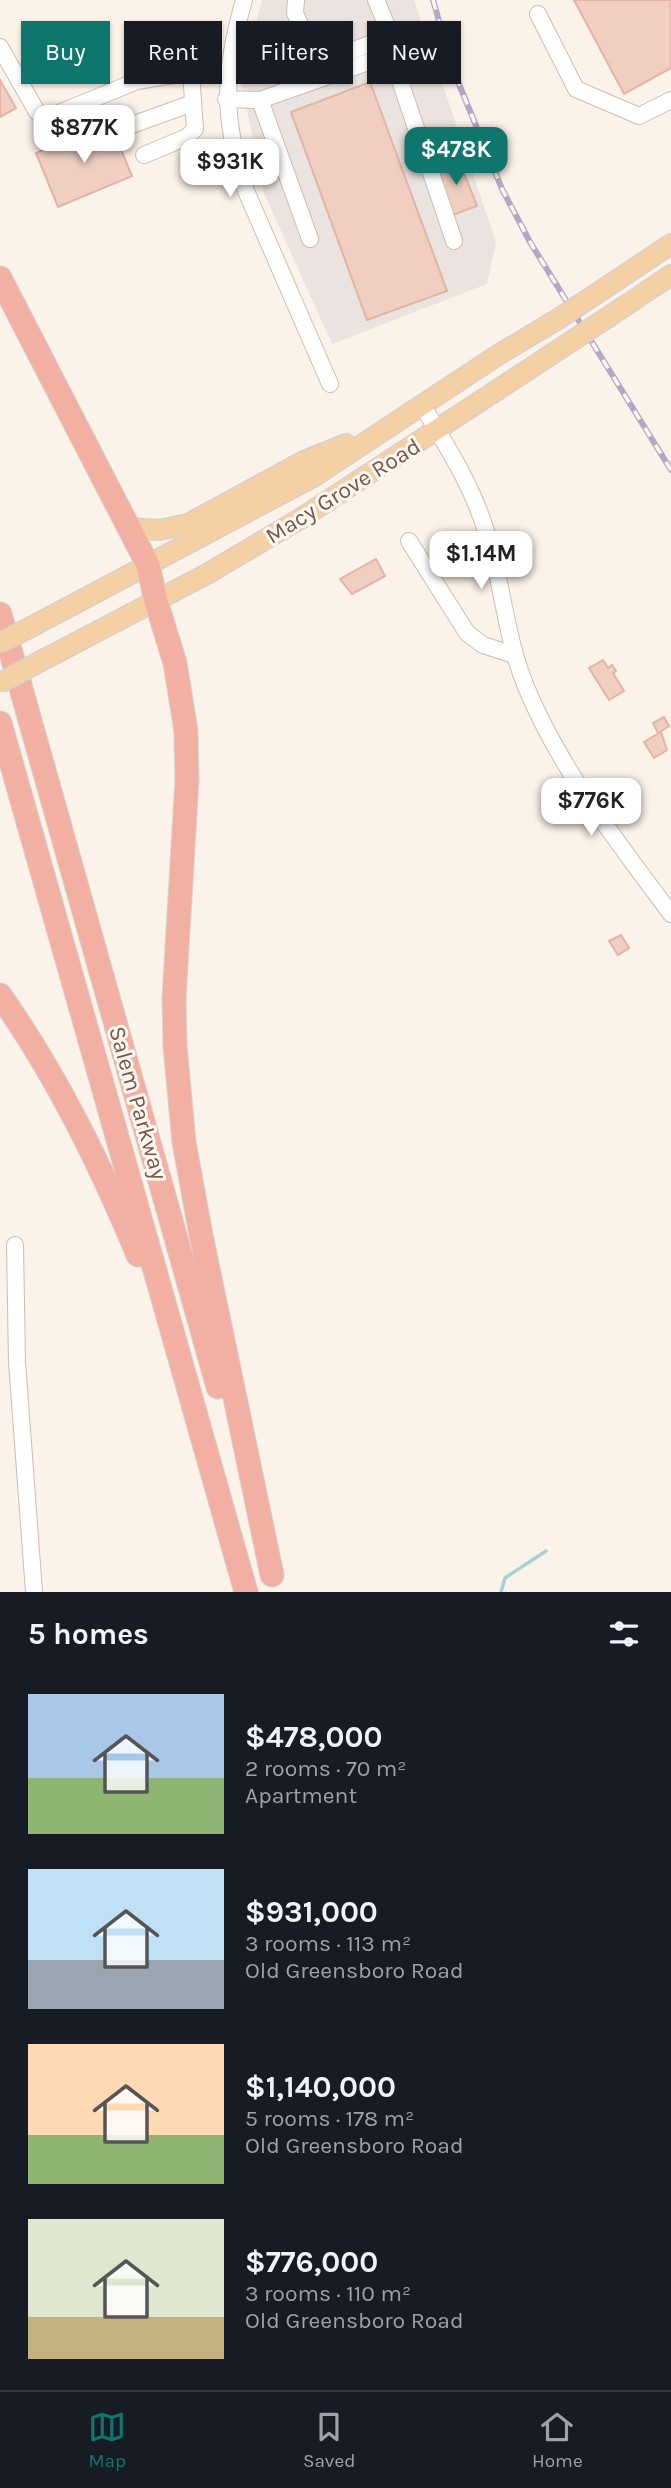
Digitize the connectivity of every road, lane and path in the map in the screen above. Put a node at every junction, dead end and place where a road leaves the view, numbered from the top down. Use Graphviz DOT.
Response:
graph roads {
  1 [pos="244,0"];
  2 [pos="296,0"];
  3 [pos="376,0"];
  4 [pos="538,15"];
  5 [pos="298,21"];
  6 [pos="0,47"];
  7 [pos="353,50"];
  8 [pos="353,66"];
  9 [pos="222,73"];
  10 [pos="227,73"];
  11 [pos="130,84"];
  12 [pos="192,84"];
  13 [pos="303,84"];
  14 [pos="226,99"];
  15 [pos="260,100"];
  16 [pos="671,100"];
  17 [pos="193,103"];
  18 [pos="126,127"];
  19 [pos="144,155"];
  20 [pos="310,239"];
  21 [pos="454,241"];
  22 [pos="671,244"];
  23 [pos="671,275"];
  24 [pos="0,278"];
  25 [pos="330,384"];
  26 [pos="422,405"];
  27 [pos="386,428"];
  28 [pos="437,431"];
  29 [pos="129,528"];
  30 [pos="409,541"];
  31 [pos="148,565"];
  32 [pos="156,601"];
  33 [pos="0,614"];
  34 [pos="0,643"];
  35 [pos="514,655"];
  36 [pos="0,683"];
  37 [pos="0,723"];
  38 [pos="671,914"];
  39 [pos="0,995"];
  40 [pos="15,1245"];
  41 [pos="178,1354"];
  42 [pos="274,1584"];
  43 [pos="34,1592"];
  44 [pos="246,1592"];
  1 -- 10 [label="street"];
  2 -- 5 [label="street"];
  3 -- 7 [label="street"];
  4 -- 16 [label="street"];
  6 -- 11 [label="street"];
  8 -- 21 [label="street"];
  9 -- 10 [label="street"];
  10 -- 14 [label="street"];
  12 -- 17 [label="street"];
  13 -- 15 [label="street"];
  14 -- 15 [label="street"];
  14 -- 25 [label="street"];
  15 -- 20 [label="street"];
  17 -- 18 [label="street"];
  17 -- 19 [label="street"];
  22 -- 26 [label="main road, Macy Grove Road, bridge"];
  23 -- 28 [label="main road, Macy Grove Road, bridge"];
  24 -- 29 [label="highway"];
  26 -- 27 [label="main road, Macy Grove Road"];
  26 -- 28 [label="street"];
  27 -- 29 [label="main road"];
  27 -- 31 [label="main road, Macy Grove Road"];
  28 -- 32 [label="main road, Macy Grove Road"];
  28 -- 35 [label="street"];
  29 -- 31 [label="highway"];
  30 -- 35 [label="street"];
  31 -- 32 [label="highway"];
  31 -- 34 [label="main road, Macy Grove Road, bridge"];
  32 -- 36 [label="main road, Macy Grove Road, bridge"];
  32 -- 42 [label="highway"];
  33 -- 42 [label="highway, Salem Parkway"];
  35 -- 38 [label="street"];
  37 -- 41 [label="highway, Salem Parkway"];
  39 -- 41 [label="highway"];
  40 -- 43 [label="street"];
  41 -- 44 [label="highway, Salem Parkway"];
}
